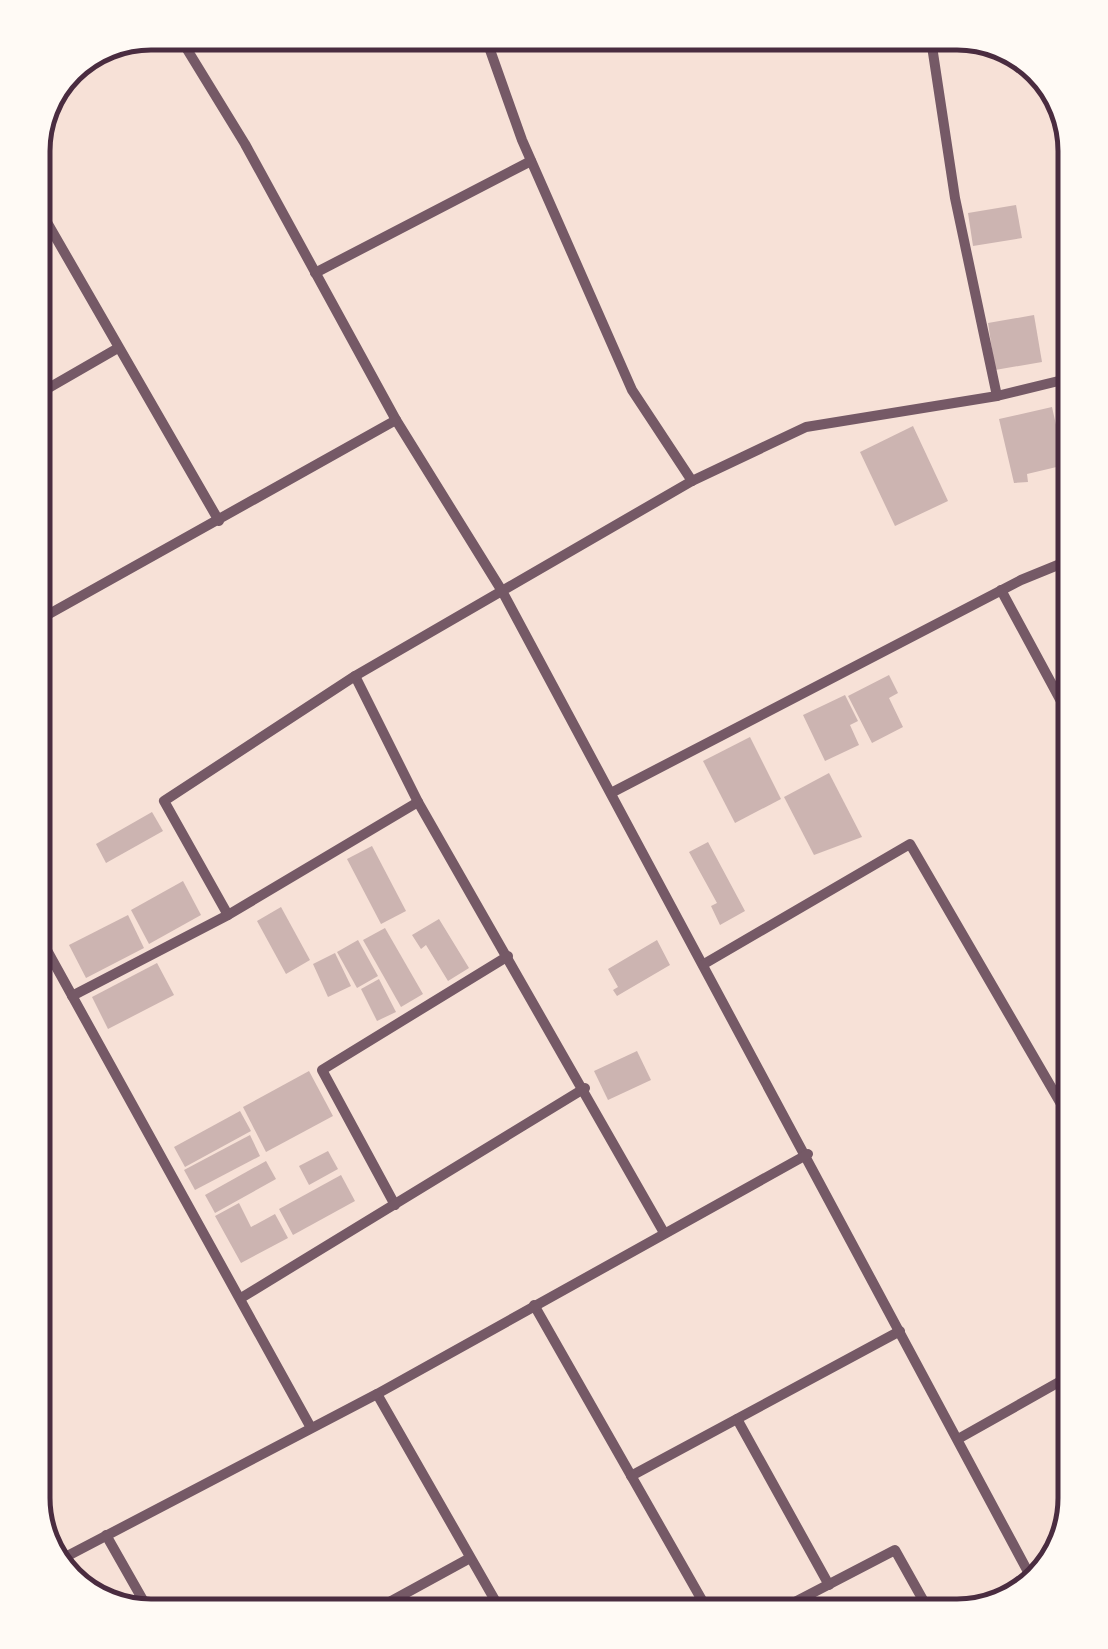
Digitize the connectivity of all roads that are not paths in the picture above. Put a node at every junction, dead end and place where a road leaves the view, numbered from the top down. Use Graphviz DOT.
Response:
graph roads {
  1 [pos="188,50"];
  2 [pos="491,50"];
  3 [pos="933,50"];
  4 [pos="531,161"];
  5 [pos="50,228"];
  6 [pos="315,273"];
  7 [pos="118,348"];
  8 [pos="1058,381"];
  9 [pos="50,386"];
  10 [pos="997,396"];
  11 [pos="396,420"];
  12 [pos="692,482"];
  13 [pos="219,522"];
  14 [pos="1058,566"];
  15 [pos="1001,590"];
  16 [pos="502,591"];
  17 [pos="50,614"];
  18 [pos="355,676"];
  19 [pos="1058,694"];
  20 [pos="612,793"];
  21 [pos="418,802"];
  22 [pos="228,914"];
  23 [pos="508,956"];
  24 [pos="50,964"];
  25 [pos="704,964"];
  26 [pos="72,996"];
  27 [pos="586,1088"];
  28 [pos="1058,1097"];
  29 [pos="808,1154"];
  30 [pos="395,1205"];
  31 [pos="663,1232"];
  32 [pos="241,1298"];
  33 [pos="534,1304"];
  34 [pos="900,1331"];
  35 [pos="1058,1383"];
  36 [pos="376,1394"];
  37 [pos="737,1419"];
  38 [pos="310,1426"];
  39 [pos="958,1438"];
  40 [pos="631,1476"];
  41 [pos="106,1535"];
  42 [pos="68,1555"];
  43 [pos="470,1558"];
  44 [pos="1027,1570"];
  45 [pos="829,1585"];
  46 [pos="142,1599"];
  47 [pos="395,1599"];
  48 [pos="494,1599"];
  49 [pos="701,1599"];
  50 [pos="801,1599"];
  51 [pos="923,1599"];
  1 -- 6 [label="street"];
  2 -- 4 [label="street"];
  3 -- 10 [label="street"];
  4 -- 6 [label="street"];
  4 -- 12 [label="street"];
  5 -- 7 [label="street"];
  6 -- 11 [label="street"];
  7 -- 9 [label="street"];
  7 -- 13 [label="street"];
  8 -- 10 [label="street"];
  10 -- 12 [label="street"];
  11 -- 13 [label="street"];
  11 -- 16 [label="street"];
  12 -- 16 [label="street"];
  13 -- 17 [label="street"];
  14 -- 15 [label="street"];
  15 -- 19 [label="street"];
  15 -- 20 [label="street"];
  16 -- 18 [label="street"];
  16 -- 20 [label="street"];
  18 -- 21 [label="street"];
  18 -- 22 [label="street"];
  20 -- 25 [label="street"];
  21 -- 22 [label="street"];
  21 -- 23 [label="street"];
  22 -- 26 [label="street"];
  23 -- 27 [label="street"];
  23 -- 30 [label="street"];
  24 -- 26 [label="street"];
  25 -- 28 [label="street"];
  25 -- 29 [label="street"];
  26 -- 32 [label="street"];
  27 -- 30 [label="street"];
  27 -- 31 [label="street"];
  29 -- 31 [label="street"];
  29 -- 34 [label="street"];
  30 -- 32 [label="street"];
  31 -- 33 [label="street"];
  32 -- 38 [label="street"];
  33 -- 36 [label="street"];
  33 -- 40 [label="street"];
  34 -- 37 [label="street"];
  34 -- 39 [label="street"];
  35 -- 39 [label="street"];
  36 -- 38 [label="street"];
  36 -- 43 [label="street"];
  37 -- 40 [label="street"];
  37 -- 45 [label="street"];
  38 -- 41 [label="street"];
  39 -- 44 [label="street"];
  40 -- 49 [label="street"];
  41 -- 42 [label="street"];
  41 -- 46 [label="street"];
  43 -- 47 [label="street"];
  43 -- 48 [label="street"];
  45 -- 50 [label="street"];
  45 -- 51 [label="street"];
}
